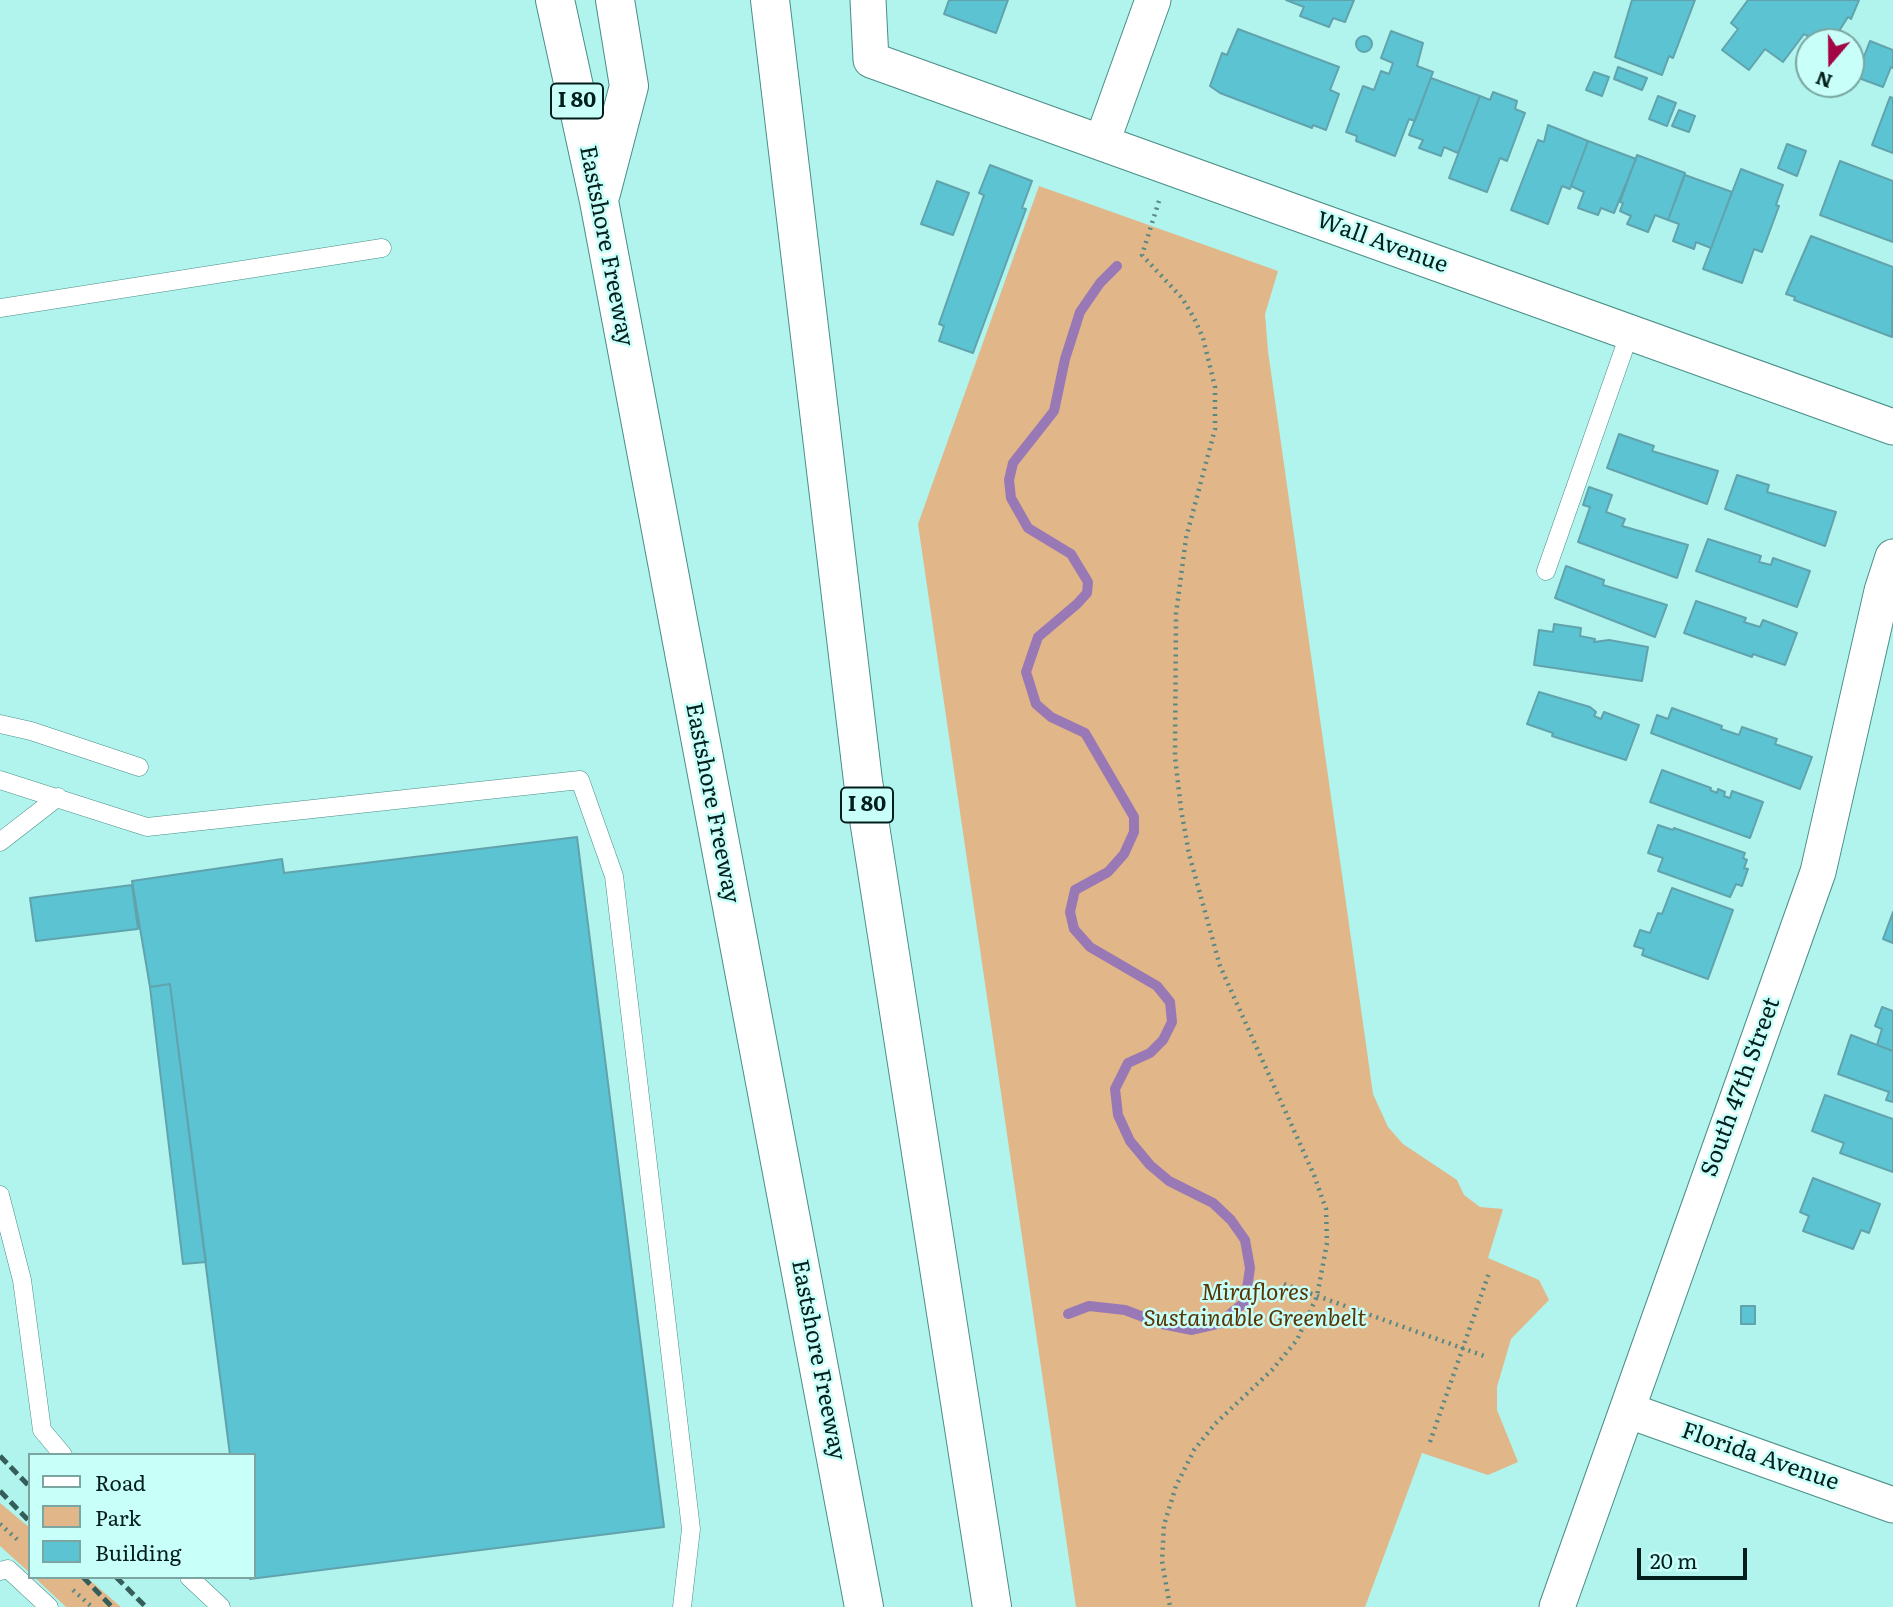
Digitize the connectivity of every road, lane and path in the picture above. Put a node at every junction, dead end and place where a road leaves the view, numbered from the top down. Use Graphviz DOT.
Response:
graph roads {
  1 [pos="555,0"];
  2 [pos="615,0"];
  3 [pos="770,0"];
  4 [pos="868,0"];
  5 [pos="1153,0"];
  6 [pos="1102,142"];
  7 [pos="1169,166"];
  8 [pos="598,201"];
  9 [pos="382,248"];
  10 [pos="0,308"];
  11 [pos="1630,332"];
  12 [pos="1893,427"];
  13 [pos="1893,558"];
  14 [pos="1546,571"];
  15 [pos="0,724"];
  16 [pos="139,767"];
  17 [pos="0,780"];
  18 [pos="58,797"];
  19 [pos="0,842"];
  20 [pos="0,1195"];
  21 [pos="1489,1273"];
  22 [pos="1284,1284"];
  23 [pos="1317,1296"];
  24 [pos="1463,1348"];
  25 [pos="1487,1357"];
  26 [pos="1627,1410"];
  27 [pos="1430,1442"];
  28 [pos="61,1453"];
  29 [pos="1893,1505"];
  30 [pos="0,1524"];
  31 [pos="28,1549"];
  32 [pos="0,1571"];
  33 [pos="191,1579"];
  34 [pos="49,1607"];
  35 [pos="221,1607"];
  36 [pos="682,1607"];
  37 [pos="864,1607"];
  38 [pos="992,1607"];
  39 [pos="1170,1607"];
  40 [pos="1557,1607"];
  1 -- 8 [label="highway, Eastshore Freeway / I 80"];
  2 -- 8 [label="highway"];
  3 -- 38 [label="highway, I 80"];
  4 -- 6 [label="street, Wall Avenue"];
  5 -- 6 [label="street"];
  6 -- 7 [label="street, Wall Avenue"];
  7 -- 11 [label="street, Wall Avenue"];
  7 -- 23 [label="path"];
  8 -- 37 [label="highway, Eastshore Freeway / I 80"];
  9 -- 10 [label="lane"];
  11 -- 12 [label="street, Wall Avenue"];
  11 -- 14 [label="lane"];
  13 -- 26 [label="street, South 47th Street"];
  15 -- 16 [label="lane"];
  17 -- 18 [label="lane"];
  18 -- 19 [label="lane"];
  18 -- 36 [label="lane"];
  20 -- 28 [label="lane"];
  21 -- 24 [label="path"];
  22 -- 23 [label="path"];
  23 -- 24 [label="path"];
  23 -- 39 [label="path"];
  24 -- 25 [label="path"];
  24 -- 27 [label="path"];
  26 -- 29 [label="street, Florida Avenue"];
  26 -- 40 [label="street, South 47th Street"];
  30 -- 31 [label="path"];
  32 -- 34 [label="lane"];
  33 -- 35 [label="lane"];
}
